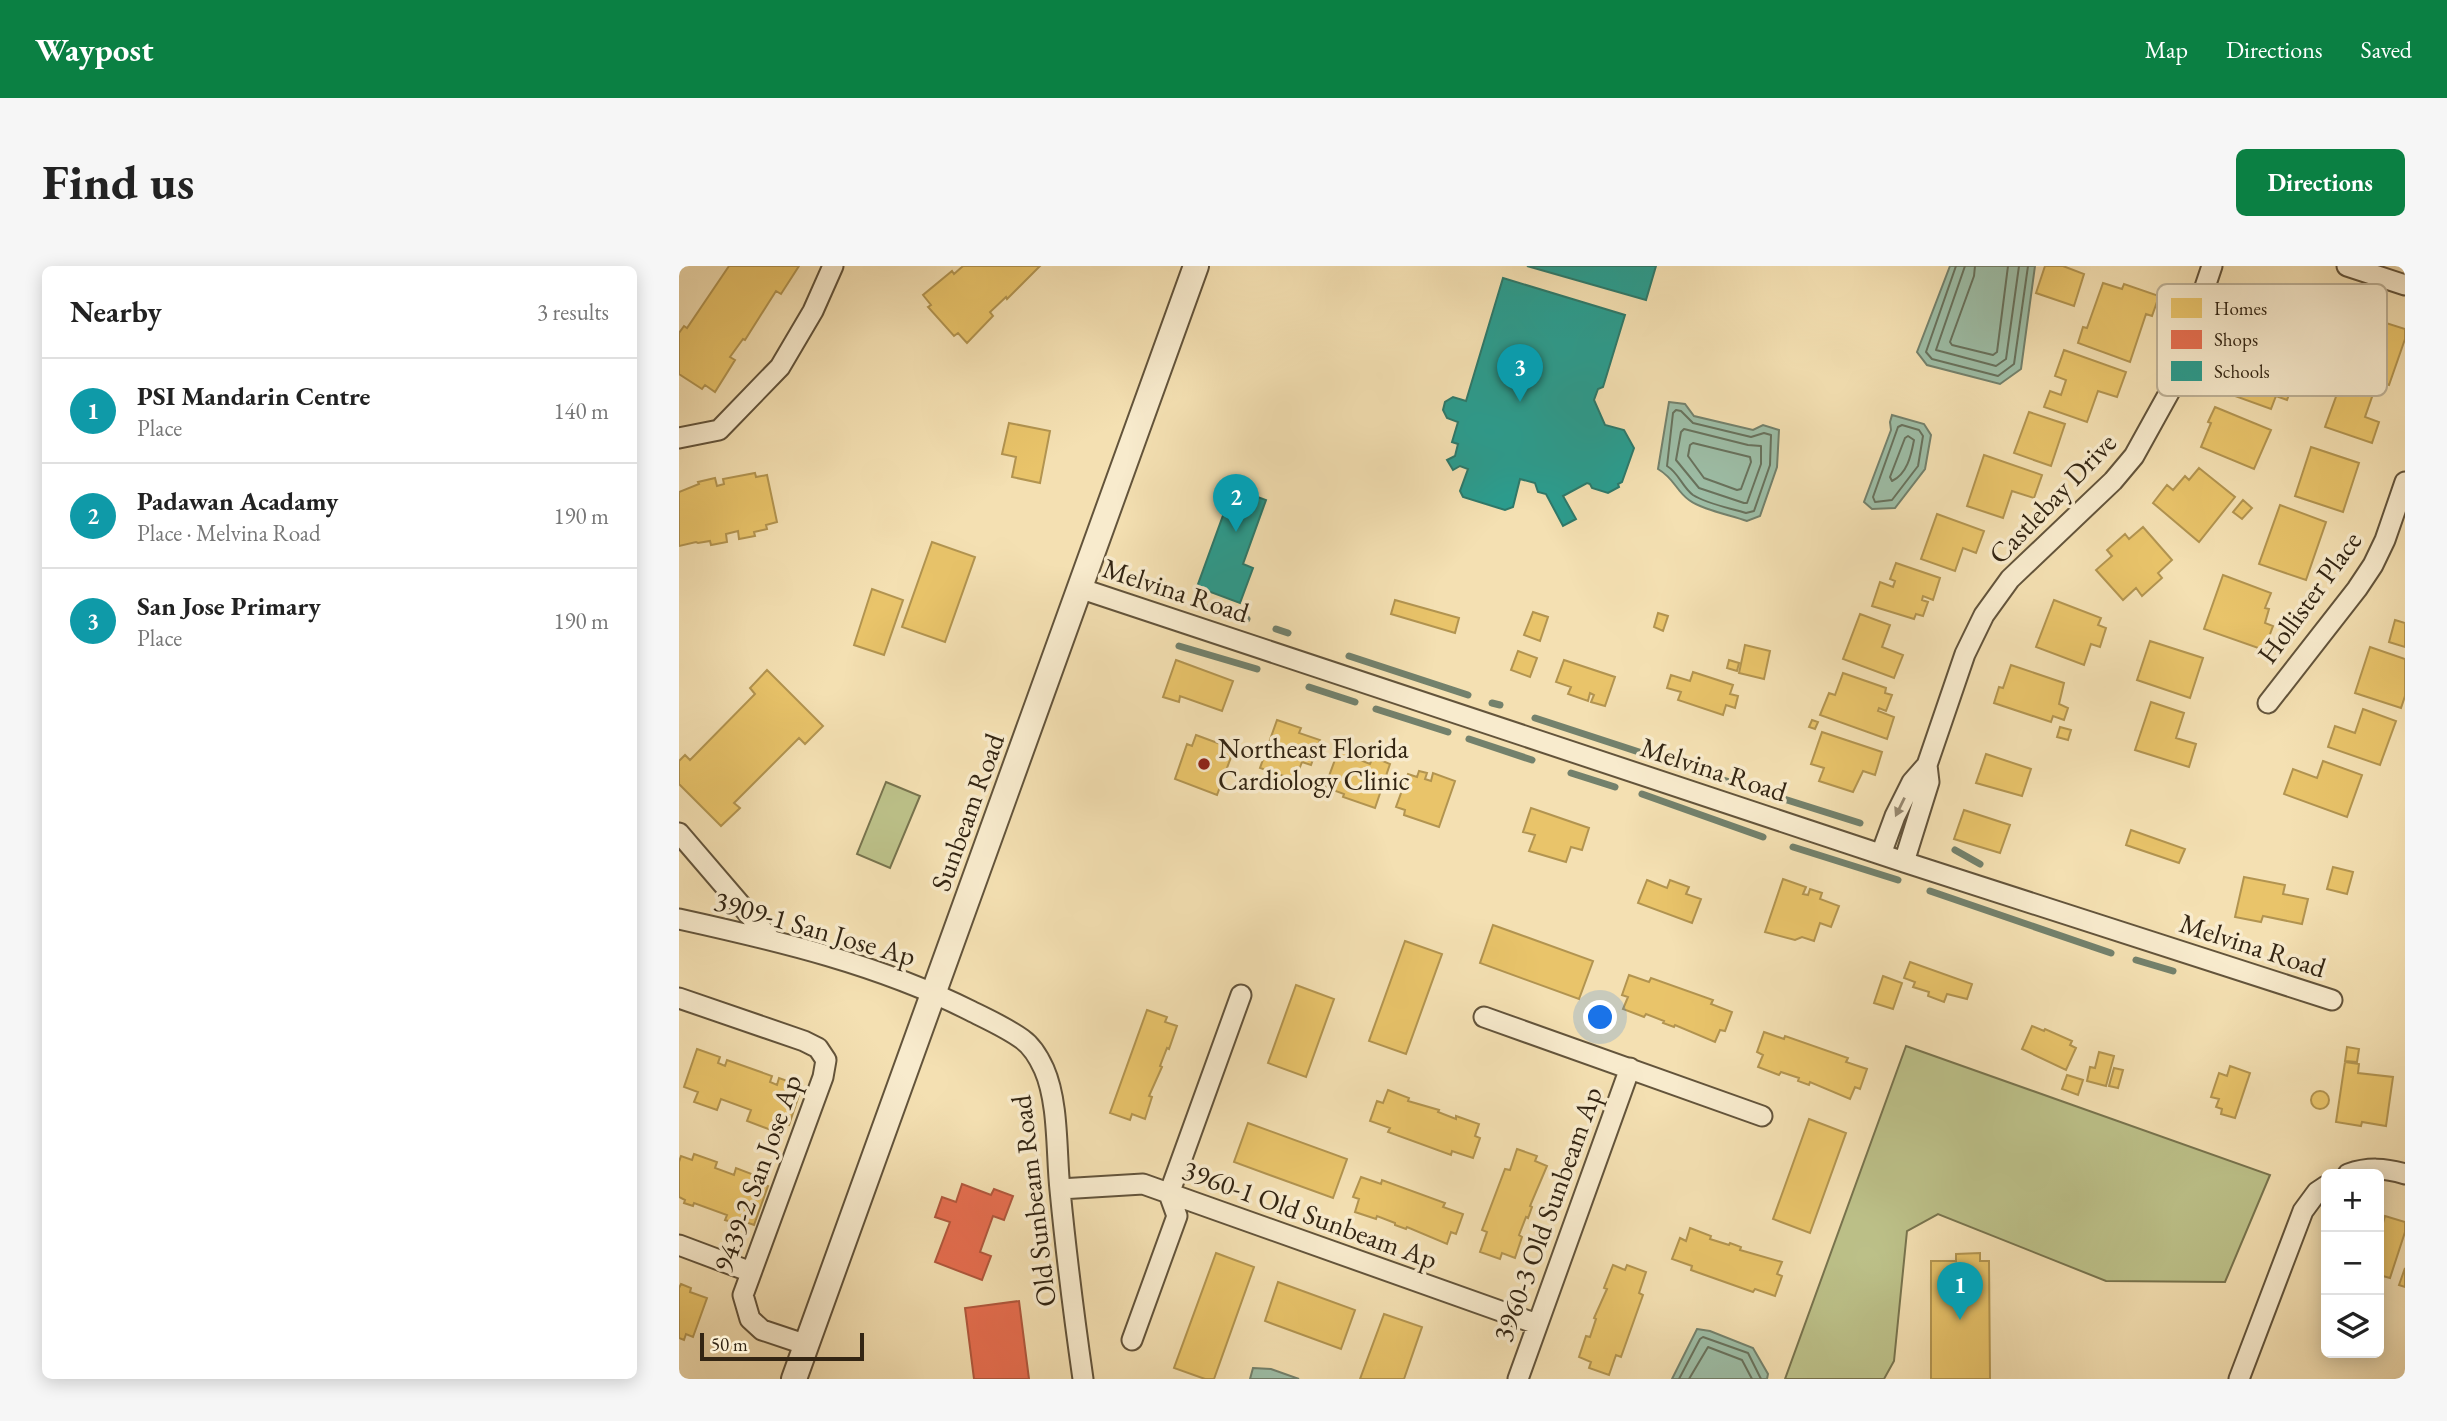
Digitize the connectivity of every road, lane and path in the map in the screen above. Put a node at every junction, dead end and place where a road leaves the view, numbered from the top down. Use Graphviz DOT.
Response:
graph roads {
  1 [pos="833,266"];
  2 [pos="1196,266"];
  3 [pos="2212,266"];
  4 [pos="2347,266"];
  5 [pos="2206,284"];
  6 [pos="2405,285"];
  7 [pos="2168,396"];
  8 [pos="679,438"];
  9 [pos="2405,482"];
  10 [pos="1079,588"];
  11 [pos="2268,703"];
  12 [pos="1927,765"];
  13 [pos="679,833"];
  14 [pos="1881,854"];
  15 [pos="1904,862"];
  16 [pos="679,919"];
  17 [pos="770,939"];
  18 [pos="934,992"];
  19 [pos="1241,995"];
  20 [pos="679,998"];
  21 [pos="2332,1000"];
  22 [pos="1484,1017"];
  23 [pos="1629,1068"];
  24 [pos="1762,1116"];
  25 [pos="2374,1169"];
  26 [pos="2405,1174"];
  27 [pos="1060,1189"];
  28 [pos="2321,1190"];
  29 [pos="1169,1194"];
  30 [pos="679,1245"];
  31 [pos="751,1272"];
  32 [pos="1537,1324"];
  33 [pos="1132,1340"];
  34 [pos="807,1345"];
  35 [pos="794,1379"];
  36 [pos="1083,1379"];
  37 [pos="1518,1379"];
  38 [pos="2239,1379"];
  1 -- 8 [label="street"];
  2 -- 10 [label="street, Sunbeam Road"];
  3 -- 5 [label="street, Castlebay Drive"];
  4 -- 6 [label="street"];
  7 -- 12 [label="street, Castlebay Drive"];
  9 -- 11 [label="street, Hollister Place"];
  10 -- 14 [label="street, Melvina Road"];
  10 -- 18 [label="street, Sunbeam Road"];
  12 -- 14 [label="street, Castlebay Drive, one-way"];
  12 -- 15 [label="street, Castlebay Drive"];
  13 -- 17 [label="street"];
  14 -- 15 [label="street, Melvina Road"];
  15 -- 21 [label="street, Melvina Road"];
  16 -- 17 [label="street, 3909-1 San Jose Ap"];
  17 -- 18 [label="street, 3909-1 San Jose Ap"];
  18 -- 27 [label="street, Old Sunbeam Road"];
  18 -- 34 [label="street, Sunbeam Road"];
  19 -- 29 [label="street"];
  20 -- 31 [label="street, 9439-2 San Jose Ap"];
  22 -- 23 [label="street"];
  23 -- 24 [label="street"];
  23 -- 32 [label="street, 3960-3 Old Sunbeam Ap"];
  25 -- 26 [label="street"];
  27 -- 29 [label="street, 3960-1 Old Sunbeam Ap"];
  27 -- 36 [label="street, Old Sunbeam Road"];
  28 -- 38 [label="street"];
  29 -- 32 [label="street, 3960-1 Old Sunbeam Ap"];
  29 -- 33 [label="street"];
  30 -- 31 [label="street"];
  31 -- 34 [label="street, 9439-2 San Jose Ap"];
  32 -- 37 [label="street, 3960-3 Old Sunbeam Ap"];
  34 -- 35 [label="street, Sunbeam Road"];
}
